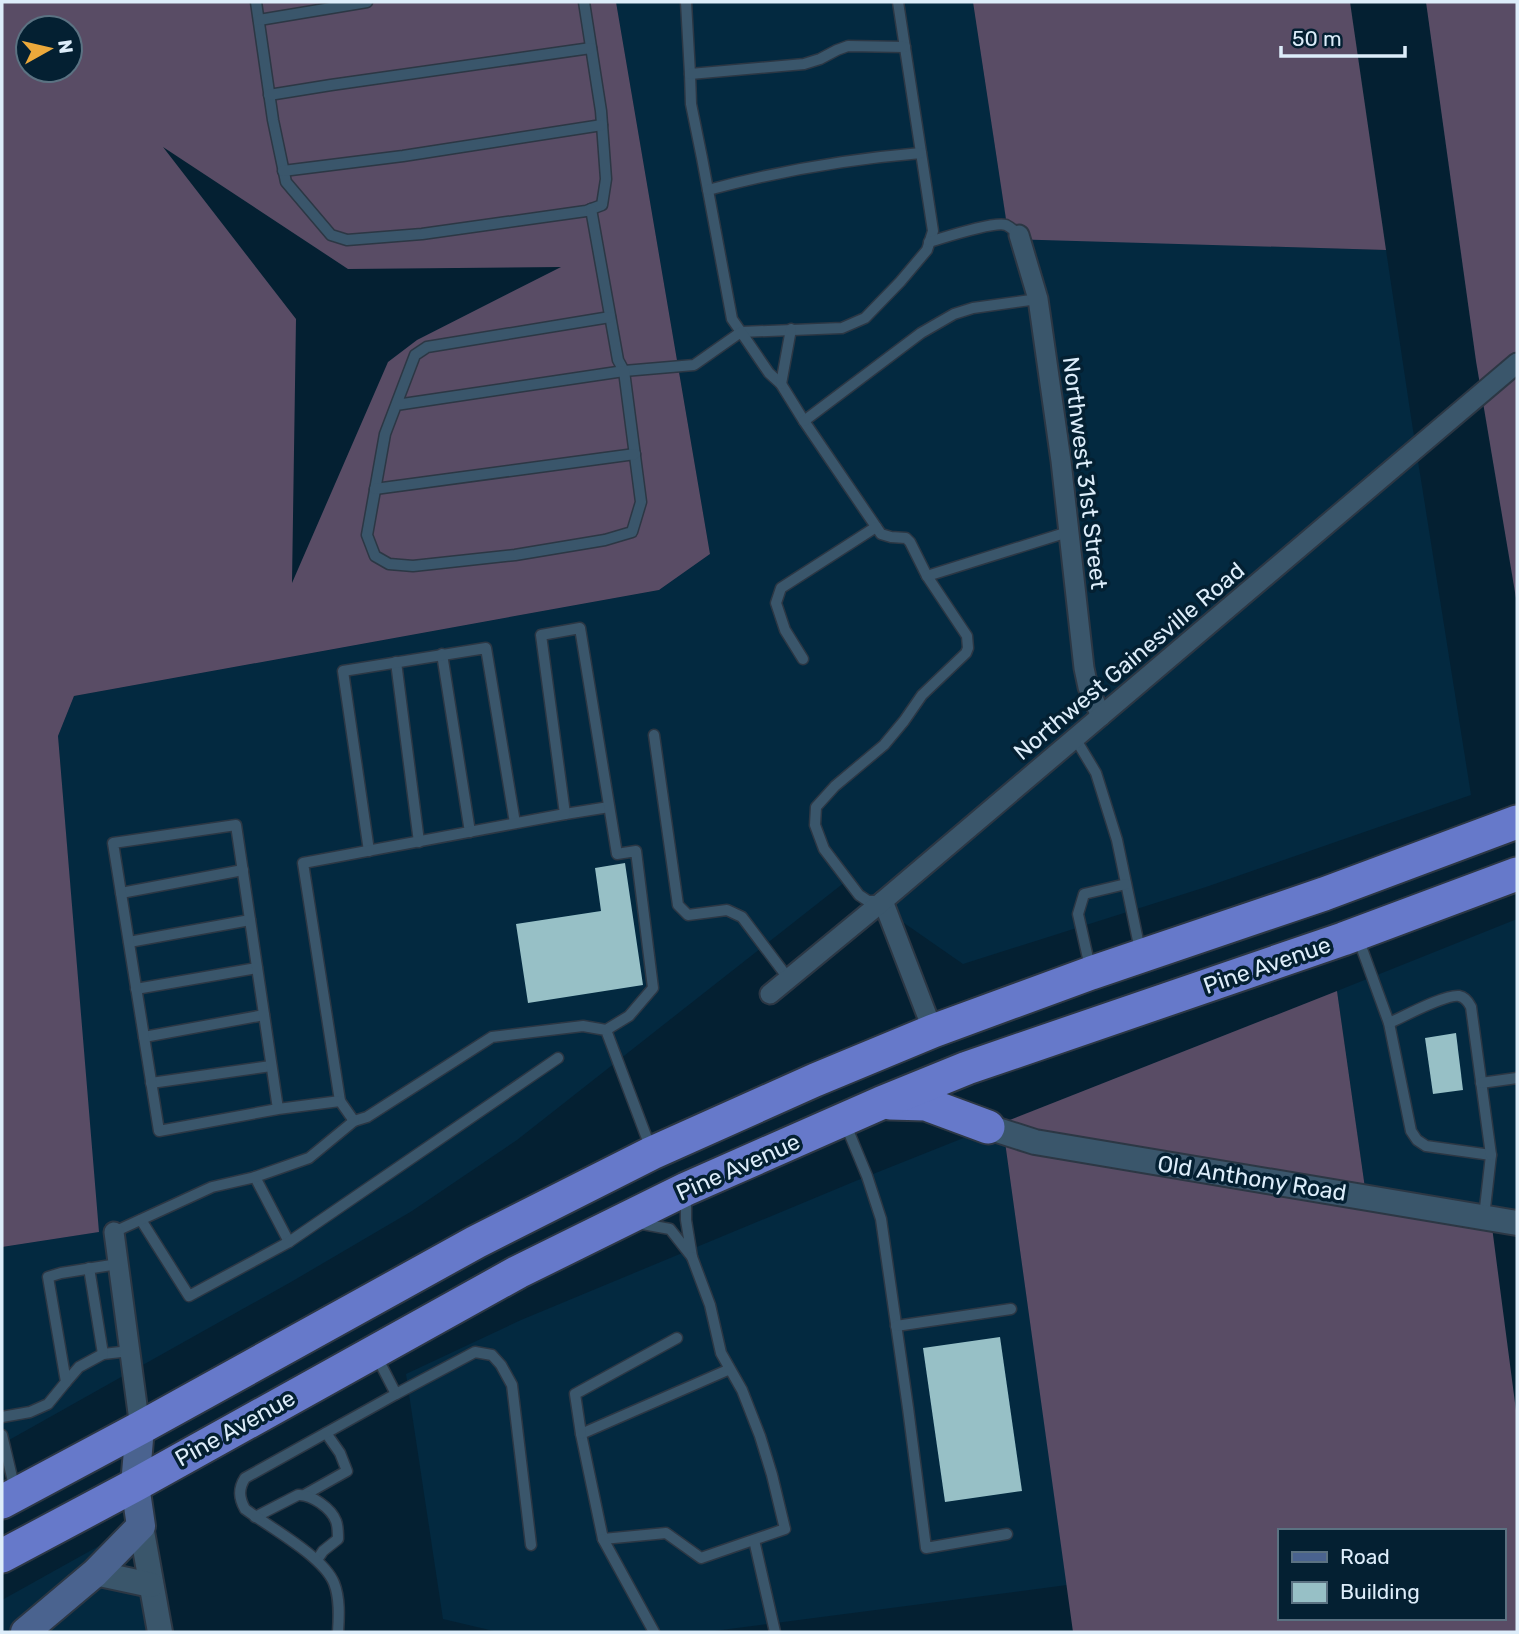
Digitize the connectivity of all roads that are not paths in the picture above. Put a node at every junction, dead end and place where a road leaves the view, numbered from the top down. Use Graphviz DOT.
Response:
graph roads {
  1 [pos="256,2"];
  2 [pos="367,2"];
  3 [pos="584,2"];
  4 [pos="686,2"];
  5 [pos="898,2"];
  6 [pos="259,20"];
  7 [pos="905,47"];
  8 [pos="591,48"];
  9 [pos="691,74"];
  10 [pos="269,95"];
  11 [pos="602,125"];
  12 [pos="921,153"];
  13 [pos="283,171"];
  14 [pos="708,190"];
  15 [pos="591,209"];
  16 [pos="1019,235"];
  17 [pos="929,242"];
  18 [pos="1038,299"];
  19 [pos="610,317"];
  20 [pos="791,329"];
  21 [pos="741,332"];
  22 [pos="1517,363"];
  23 [pos="624,371"];
  24 [pos="781,384"];
  25 [pos="396,405"];
  26 [pos="804,421"];
  27 [pos="635,454"];
  28 [pos="376,489"];
  29 [pos="876,527"];
  30 [pos="1068,532"];
  31 [pos="927,576"];
  32 [pos="442,654"];
  33 [pos="803,659"];
  34 [pos="396,662"];
  35 [pos="1101,716"];
  36 [pos="654,735"];
  37 [pos="1075,738"];
  38 [pos="609,807"];
  39 [pos="565,814"];
  40 [pos="1517,822"];
  41 [pos="515,823"];
  42 [pos="470,832"];
  43 [pos="419,842"];
  44 [pos="369,851"];
  45 [pos="243,870"];
  46 [pos="1517,874"];
  47 [pos="1126,884"];
  48 [pos="121,893"];
  49 [pos="883,901"];
  50 [pos="250,920"];
  51 [pos="1357,934"];
  52 [pos="129,942"];
  53 [pos="1141,956"];
  54 [pos="257,968"];
  55 [pos="1091,973"];
  56 [pos="788,978"];
  57 [pos="136,989"];
  58 [pos="770,994"];
  59 [pos="264,1015"];
  60 [pos="1389,1023"];
  61 [pos="606,1030"];
  62 [pos="933,1031"];
  63 [pos="144,1037"];
  64 [pos="558,1058"];
  65 [pos="271,1066"];
  66 [pos="967,1068"];
  67 [pos="1517,1078"];
  68 [pos="815,1080"];
  69 [pos="151,1083"];
  70 [pos="1481,1083"];
  71 [pos="340,1101"];
  72 [pos="881,1103"];
  73 [pos="278,1109"];
  74 [pos="844,1119"];
  75 [pos="354,1121"];
  76 [pos="988,1127"];
  77 [pos="652,1153"];
  78 [pos="1491,1155"];
  79 [pos="255,1177"];
  80 [pos="686,1189"];
  81 [pos="1485,1217"];
  82 [pos="141,1220"];
  83 [pos="1517,1223"];
  84 [pos="616,1224"];
  85 [pos="114,1232"];
  86 [pos="289,1242"];
  87 [pos="692,1257"];
  88 [pos="118,1264"];
  89 [pos="89,1268"];
  90 [pos="1011,1309"];
  91 [pos="442,1314"];
  92 [pos="896,1326"];
  93 [pos="677,1338"];
  94 [pos="130,1351"];
  95 [pos="374,1351"];
  96 [pos="103,1354"];
  97 [pos="730,1369"];
  98 [pos="66,1382"];
  99 [pos="396,1394"];
  100 [pos="2,1417"];
  101 [pos="140,1428"];
  102 [pos="326,1433"];
  103 [pos="581,1434"];
  104 [pos="2,1435"];
  105 [pos="135,1485"];
  106 [pos="306,1494"];
  107 [pos="9,1498"];
  108 [pos="255,1517"];
  109 [pos="141,1526"];
  110 [pos="1007,1534"];
  111 [pos="603,1539"];
  112 [pos="754,1540"];
  113 [pos="531,1545"];
  114 [pos="2,1556"];
  115 [pos="317,1560"];
  116 [pos="95,1573"];
  117 [pos="151,1585"];
  118 [pos="25,1632"];
  119 [pos="160,1632"];
  120 [pos="338,1632"];
  121 [pos="654,1632"];
  122 [pos="775,1632"];
  1 -- 6 [label="lane"];
  2 -- 6 [label="lane"];
  3 -- 8 [label="lane"];
  4 -- 9 [label="lane"];
  5 -- 7 [label="lane"];
  6 -- 10 [label="lane"];
  7 -- 9 [label="lane"];
  7 -- 12 [label="lane"];
  8 -- 10 [label="lane"];
  8 -- 11 [label="lane"];
  9 -- 14 [label="lane"];
  10 -- 13 [label="lane"];
  11 -- 13 [label="lane"];
  11 -- 15 [label="lane"];
  12 -- 14 [label="lane"];
  12 -- 17 [label="lane"];
  13 -- 15 [label="lane"];
  14 -- 21 [label="lane"];
  15 -- 19 [label="lane"];
  16 -- 17 [label="lane"];
  16 -- 18 [label="street, Northwest 31st Street"];
  17 -- 20 [label="lane"];
  18 -- 26 [label="lane"];
  18 -- 30 [label="street, Northwest 31st Street"];
  19 -- 23 [label="lane"];
  19 -- 25 [label="lane"];
  20 -- 21 [label="lane"];
  20 -- 24 [label="lane"];
  21 -- 23 [label="lane"];
  21 -- 24 [label="lane"];
  22 -- 35 [label="street, Northwest Gainesville Road"];
  23 -- 25 [label="lane"];
  23 -- 27 [label="lane"];
  24 -- 26 [label="lane"];
  25 -- 28 [label="lane"];
  26 -- 29 [label="lane"];
  27 -- 28 [label="lane"];
  27 -- 28 [label="lane"];
  29 -- 31 [label="lane"];
  29 -- 33 [label="lane"];
  30 -- 31 [label="lane"];
  30 -- 35 [label="street, Northwest 31st Street"];
  31 -- 49 [label="lane"];
  32 -- 34 [label="lane"];
  32 -- 41 [label="lane"];
  32 -- 42 [label="lane"];
  34 -- 43 [label="lane"];
  34 -- 44 [label="lane"];
  35 -- 37 [label="street, Northwest Gainesville Road"];
  36 -- 56 [label="lane"];
  37 -- 47 [label="lane"];
  37 -- 49 [label="street, Northwest Gainesville Road"];
  38 -- 39 [label="lane"];
  38 -- 39 [label="lane"];
  38 -- 61 [label="lane"];
  39 -- 41 [label="lane"];
  40 -- 53 [label="highway, Pine Avenue"];
  41 -- 42 [label="lane"];
  42 -- 43 [label="lane"];
  43 -- 44 [label="lane"];
  44 -- 71 [label="lane"];
  45 -- 48 [label="lane"];
  45 -- 48 [label="lane"];
  45 -- 50 [label="lane"];
  46 -- 51 [label="highway, Pine Avenue"];
  47 -- 53 [label="lane"];
  47 -- 55 [label="lane"];
  48 -- 52 [label="lane"];
  49 -- 56 [label="street, Northwest Gainesville Road"];
  49 -- 62 [label="street"];
  50 -- 52 [label="lane"];
  50 -- 54 [label="lane"];
  51 -- 60 [label="lane"];
  51 -- 66 [label="highway, Pine Avenue"];
  52 -- 57 [label="lane"];
  53 -- 55 [label="highway, Pine Avenue"];
  54 -- 57 [label="lane"];
  54 -- 59 [label="lane"];
  55 -- 62 [label="highway, Pine Avenue"];
  56 -- 58 [label="street, Northwest Gainesville Road"];
  57 -- 63 [label="lane"];
  59 -- 63 [label="lane"];
  59 -- 65 [label="lane"];
  60 -- 70 [label="lane"];
  60 -- 78 [label="lane"];
  61 -- 75 [label="lane"];
  61 -- 77 [label="lane"];
  62 -- 68 [label="highway, Pine Avenue"];
  62 -- 72 [label="highway"];
  63 -- 69 [label="lane"];
  64 -- 86 [label="lane"];
  65 -- 69 [label="lane"];
  65 -- 73 [label="lane"];
  66 -- 72 [label="highway, Pine Avenue"];
  66 -- 76 [label="highway"];
  67 -- 70 [label="lane"];
  68 -- 77 [label="highway, Pine Avenue"];
  68 -- 80 [label="highway"];
  69 -- 73 [label="lane"];
  70 -- 78 [label="lane"];
  71 -- 73 [label="lane"];
  71 -- 75 [label="lane"];
  72 -- 74 [label="highway, Pine Avenue"];
  72 -- 76 [label="highway"];
  74 -- 80 [label="highway, Pine Avenue"];
  74 -- 92 [label="lane"];
  75 -- 79 [label="lane"];
  76 -- 81 [label="street, Old Anthony Road"];
  77 -- 91 [label="highway"];
  77 -- 101 [label="highway, Pine Avenue"];
  78 -- 81 [label="lane"];
  79 -- 82 [label="lane"];
  79 -- 86 [label="lane"];
  80 -- 84 [label="highway, Pine Avenue"];
  80 -- 87 [label="lane"];
  81 -- 83 [label="street, Old Anthony Road"];
  82 -- 85 [label="lane"];
  82 -- 86 [label="lane"];
  84 -- 87 [label="lane"];
  84 -- 91 [label="highway, Pine Avenue"];
  85 -- 88 [label="street"];
  87 -- 97 [label="lane"];
  88 -- 89 [label="lane"];
  88 -- 94 [label="street"];
  89 -- 96 [label="lane"];
  89 -- 98 [label="lane"];
  90 -- 92 [label="lane"];
  91 -- 95 [label="highway, Pine Avenue"];
  92 -- 110 [label="lane"];
  93 -- 103 [label="lane"];
  94 -- 96 [label="lane"];
  94 -- 101 [label="street"];
  95 -- 99 [label="lane"];
  95 -- 105 [label="highway, Pine Avenue"];
  96 -- 98 [label="lane"];
  97 -- 103 [label="lane"];
  97 -- 112 [label="lane"];
  98 -- 100 [label="lane"];
  99 -- 102 [label="lane"];
  99 -- 113 [label="lane"];
  101 -- 105 [label="main road"];
  101 -- 107 [label="highway, Pine Avenue"];
  102 -- 106 [label="lane"];
  102 -- 108 [label="lane"];
  103 -- 111 [label="lane"];
  104 -- 107 [label="lane"];
  105 -- 109 [label="main road"];
  105 -- 114 [label="highway, Pine Avenue"];
  106 -- 108 [label="lane"];
  106 -- 115 [label="lane"];
  108 -- 115 [label="lane"];
  109 -- 116 [label="main road"];
  109 -- 117 [label="street"];
  111 -- 112 [label="lane"];
  111 -- 121 [label="lane"];
  112 -- 122 [label="lane"];
  115 -- 120 [label="lane"];
  116 -- 117 [label="street"];
  116 -- 118 [label="main road"];
  117 -- 119 [label="street"];
}
